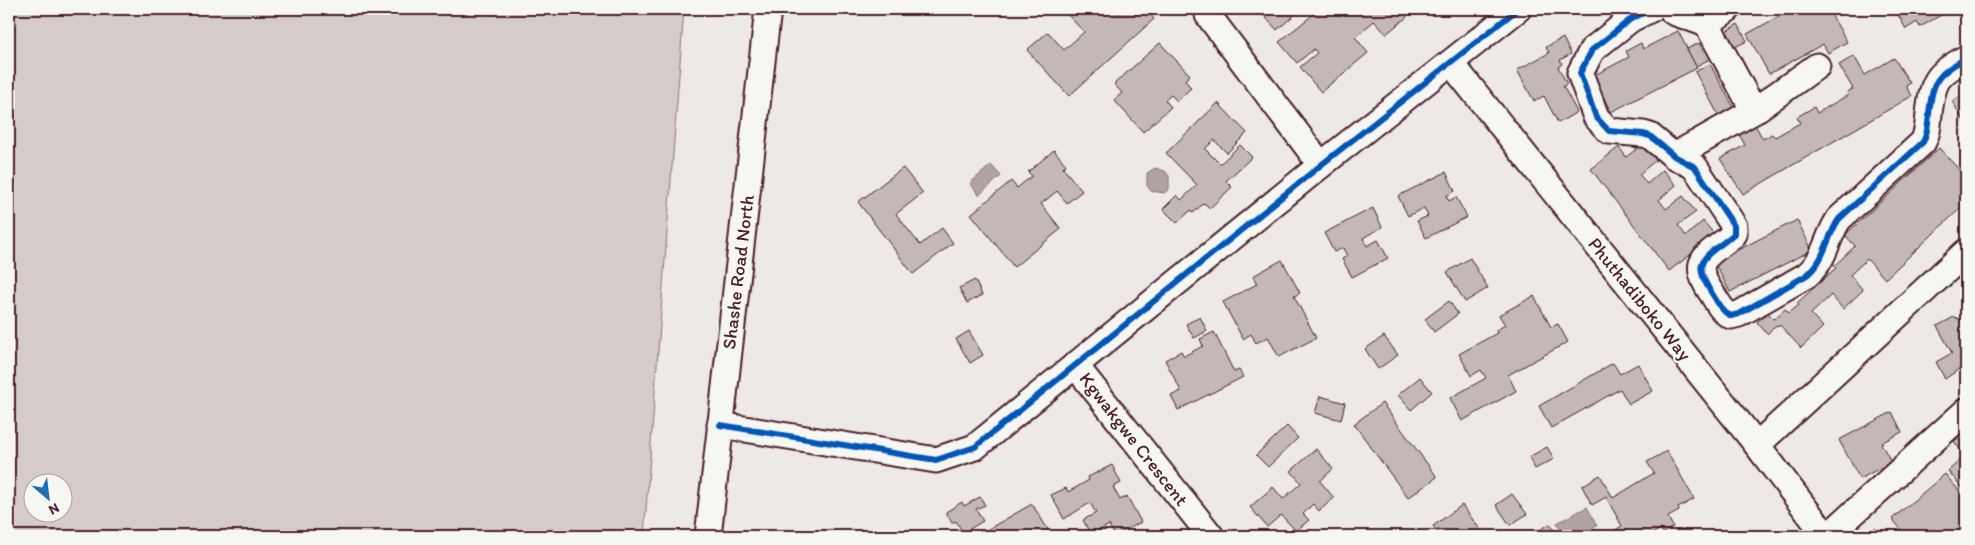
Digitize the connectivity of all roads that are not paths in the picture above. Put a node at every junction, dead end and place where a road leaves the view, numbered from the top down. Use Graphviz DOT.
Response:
graph roads {
  1 [pos="768,9"];
  2 [pos="1518,9"];
  3 [pos="1673,9"];
  4 [pos="1728,9"];
  5 [pos="1636,12"];
  6 [pos="1208,15"];
  7 [pos="1707,24"];
  8 [pos="1966,58"];
  9 [pos="1451,63"];
  10 [pos="1817,66"];
  11 [pos="1754,112"];
  12 [pos="1674,156"];
  13 [pos="1321,165"];
  14 [pos="1966,252"];
  15 [pos="1076,365"];
  16 [pos="1966,411"];
  17 [pos="720,425"];
  18 [pos="1757,445"];
  19 [pos="708,536"];
  20 [pos="1211,536"];
  21 [pos="1827,536"];
  1 -- 17 [label="street, Shashe Road North"];
  2 -- 9 [label="street"];
  3 -- 7 [label="street"];
  4 -- 7 [label="street"];
  5 -- 12 [label="street"];
  6 -- 13 [label="street"];
  7 -- 11 [label="street"];
  8 -- 12 [label="street"];
  9 -- 13 [label="street"];
  9 -- 18 [label="street, Phuthadiboko Way"];
  10 -- 11 [label="street"];
  11 -- 12 [label="street"];
  13 -- 15 [label="street"];
  14 -- 18 [label="street"];
  15 -- 17 [label="street"];
  15 -- 20 [label="street, Kgwakgwe Crescent"];
  16 -- 21 [label="street"];
  17 -- 19 [label="street, Shashe Road North"];
  18 -- 21 [label="street, Phuthadiboko Way"];
}
